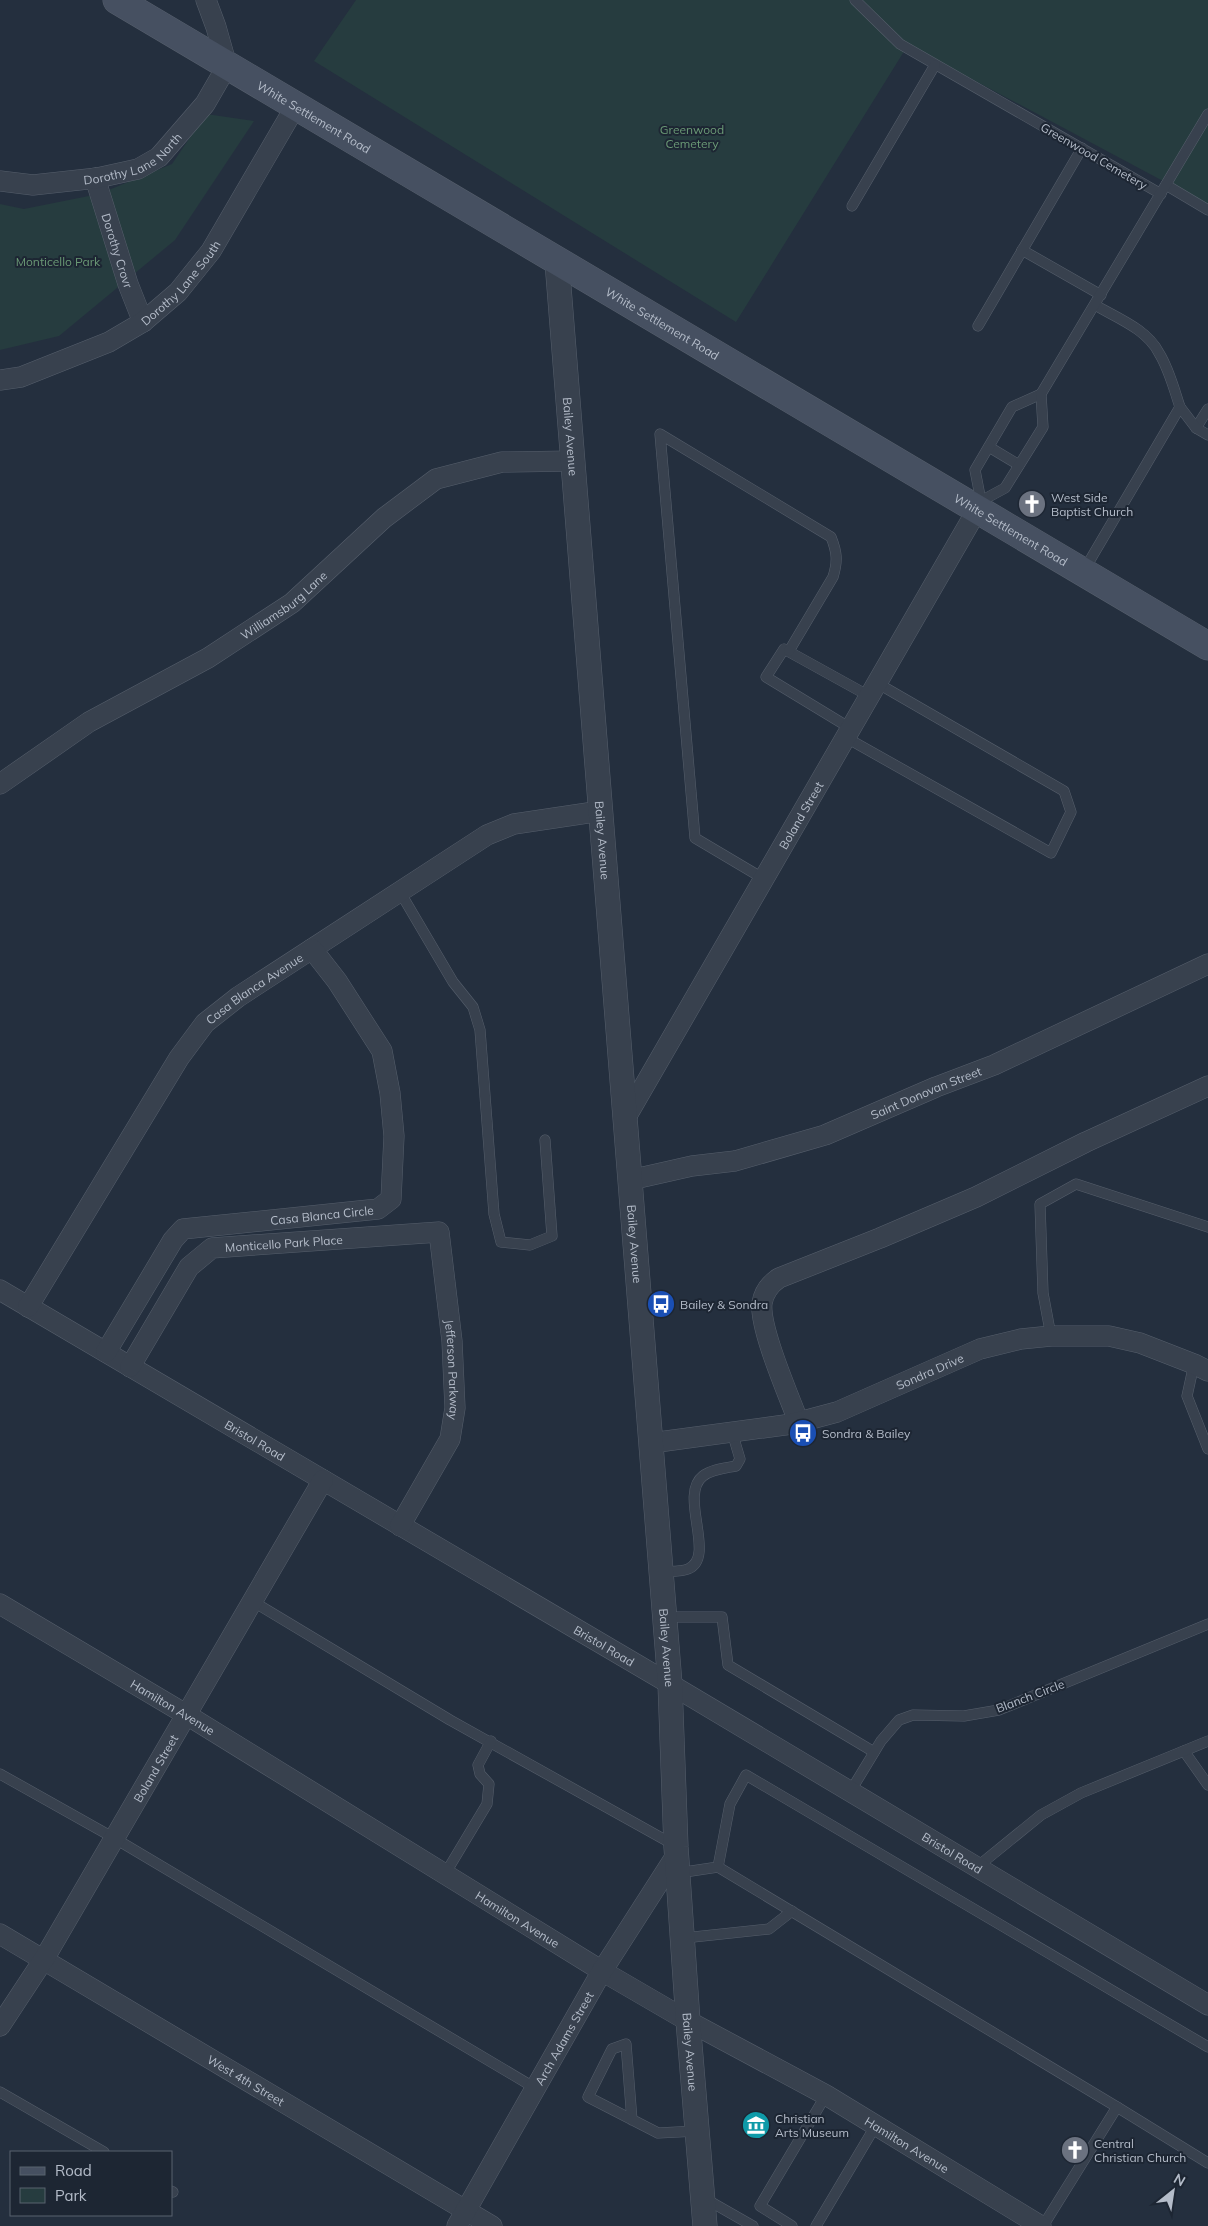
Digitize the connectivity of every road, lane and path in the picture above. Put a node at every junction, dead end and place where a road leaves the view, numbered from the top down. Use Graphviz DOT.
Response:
graph roads {
  1 [pos="117,0"];
  2 [pos="206,0"];
  3 [pos="855,0"];
  4 [pos="935,65"];
  5 [pos="227,66"];
  6 [pos="295,107"];
  7 [pos="1208,114"];
  8 [pos="1082,148"];
  9 [pos="95,178"];
  10 [pos="0,181"];
  11 [pos="1164,189"];
  12 [pos="852,206"];
  13 [pos="1208,210"];
  14 [pos="1022,250"];
  15 [pos="557,262"];
  16 [pos="1100,295"];
  17 [pos="1095,305"];
  18 [pos="143,322"];
  19 [pos="978,326"];
  20 [pos="0,380"];
  21 [pos="1041,394"];
  22 [pos="1180,407"];
  23 [pos="1208,409"];
  24 [pos="1196,428"];
  25 [pos="1208,435"];
  26 [pos="989,447"];
  27 [pos="573,461"];
  28 [pos="1019,464"];
  29 [pos="979,506"];
  30 [pos="1083,572"];
  31 [pos="1208,646"];
  32 [pos="788,652"];
  33 [pos="873,690"];
  34 [pos="848,733"];
  35 [pos="0,784"];
  36 [pos="600,811"];
  37 [pos="764,879"];
  38 [pos="400,892"];
  39 [pos="312,949"];
  40 [pos="1208,964"];
  41 [pos="1208,1086"];
  42 [pos="625,1119"];
  43 [pos="545,1140"];
  44 [pos="630,1180"];
  45 [pos="1208,1228"];
  46 [pos="439,1232"];
  47 [pos="0,1290"];
  48 [pos="28,1307"];
  49 [pos="1051,1336"];
  50 [pos="106,1352"];
  51 [pos="130,1367"];
  52 [pos="1201,1367"];
  53 [pos="799,1423"];
  54 [pos="732,1432"];
  55 [pos="651,1443"];
  56 [pos="1208,1449"];
  57 [pos="323,1480"];
  58 [pos="400,1526"];
  59 [pos="661,1572"];
  60 [pos="252,1602"];
  61 [pos="0,1604"];
  62 [pos="664,1617"];
  63 [pos="1208,1624"];
  64 [pos="670,1684"];
  65 [pos="187,1715"];
  66 [pos="491,1741"];
  67 [pos="1208,1741"];
  68 [pos="1184,1751"];
  69 [pos="874,1752"];
  70 [pos="0,1774"];
  71 [pos="1208,1785"];
  72 [pos="850,1792"];
  73 [pos="114,1838"];
  74 [pos="677,1858"];
  75 [pos="718,1867"];
  76 [pos="977,1867"];
  77 [pos="445,1874"];
  78 [pos="792,1911"];
  79 [pos="0,1934"];
  80 [pos="684,1938"];
  81 [pos="44,1958"];
  82 [pos="602,1971"];
  83 [pos="1208,2005"];
  84 [pos="688,2021"];
  85 [pos="0,2026"];
  86 [pos="1208,2047"];
  87 [pos="535,2088"];
  88 [pos="0,2092"];
  89 [pos="826,2095"];
  90 [pos="1117,2107"];
  91 [pos="632,2120"];
  92 [pos="876,2125"];
  93 [pos="697,2132"];
  94 [pos="102,2151"];
  95 [pos="1208,2163"];
  96 [pos="703,2197"];
  97 [pos="462,2218"];
  98 [pos="492,2226"];
  99 [pos="705,2226"];
  100 [pos="753,2226"];
  101 [pos="792,2226"];
  102 [pos="816,2226"];
  103 [pos="1042,2226"];
  1 -- 5 [label="main road, White Settlement Road"];
  2 -- 5 [label="street"];
  3 -- 4 [label="lane, Greenwood Cemetery"];
  4 -- 8 [label="lane, Greenwood Cemetery"];
  4 -- 12 [label="lane"];
  5 -- 6 [label="main road, White Settlement Road"];
  5 -- 9 [label="street, Dorothy Lane North"];
  6 -- 15 [label="main road, White Settlement Road"];
  6 -- 18 [label="street, Dorothy Lane South"];
  7 -- 11 [label="lane, Greenwood Cemetery"];
  8 -- 11 [label="lane, Greenwood Cemetery"];
  8 -- 14 [label="lane"];
  9 -- 10 [label="street, Dorothy Lane North"];
  9 -- 18 [label="street, Dorothy Crovr"];
  11 -- 13 [label="lane"];
  11 -- 16 [label="lane, Greenwood Cemetery"];
  14 -- 16 [label="lane"];
  14 -- 19 [label="lane"];
  15 -- 27 [label="street, Bailey Avenue"];
  15 -- 29 [label="main road, White Settlement Road"];
  16 -- 17 [label="lane, Greenwood Cemetery"];
  17 -- 21 [label="lane, Greenwood Cemetery"];
  17 -- 22 [label="lane"];
  18 -- 20 [label="street, Dorothy Lane South"];
  21 -- 26 [label="lane"];
  21 -- 28 [label="lane"];
  22 -- 24 [label="lane"];
  22 -- 30 [label="lane"];
  23 -- 24 [label="lane"];
  24 -- 25 [label="lane"];
  26 -- 28 [label="lane"];
  26 -- 29 [label="lane"];
  27 -- 35 [label="street, Williamsburg Lane"];
  27 -- 36 [label="street, Bailey Avenue"];
  28 -- 29 [label="lane"];
  29 -- 30 [label="main road, White Settlement Road"];
  29 -- 33 [label="street, Boland Street"];
  30 -- 31 [label="main road, White Settlement Road"];
  32 -- 33 [label="lane"];
  32 -- 34 [label="lane"];
  32 -- 37 [label="lane"];
  33 -- 34 [label="street, Boland Street"];
  33 -- 34 [label="lane"];
  34 -- 37 [label="street, Boland Street"];
  36 -- 38 [label="street, Casa Blanca Avenue"];
  36 -- 42 [label="street, Bailey Avenue"];
  37 -- 42 [label="street, Boland Street"];
  38 -- 39 [label="street, Casa Blanca Avenue"];
  38 -- 43 [label="lane"];
  39 -- 48 [label="street, Casa Blanca Avenue"];
  39 -- 50 [label="street, Casa Blanca Circle"];
  40 -- 44 [label="street, Saint Donovan Street"];
  41 -- 53 [label="street"];
  42 -- 44 [label="street, Bailey Avenue"];
  44 -- 55 [label="street, Bailey Avenue"];
  45 -- 49 [label="lane"];
  46 -- 51 [label="street, Monticello Park Place"];
  46 -- 58 [label="street, Jefferson Parkway"];
  47 -- 48 [label="street, Bristol Road"];
  48 -- 50 [label="street, Bristol Road"];
  49 -- 52 [label="street, Sondra Drive"];
  49 -- 53 [label="street, Sondra Drive"];
  50 -- 51 [label="street, Bristol Road"];
  51 -- 57 [label="street, Bristol Road"];
  52 -- 56 [label="lane"];
  53 -- 54 [label="street, Sondra Drive"];
  54 -- 55 [label="street, Sondra Drive"];
  54 -- 59 [label="lane"];
  55 -- 59 [label="street, Bailey Avenue"];
  57 -- 58 [label="street, Bristol Road"];
  57 -- 60 [label="street, Boland Street"];
  58 -- 64 [label="street, Bristol Road"];
  59 -- 62 [label="street, Bailey Avenue"];
  60 -- 65 [label="street, Boland Street"];
  60 -- 66 [label="lane"];
  61 -- 65 [label="street, Hamilton Avenue"];
  62 -- 64 [label="street, Bailey Avenue"];
  62 -- 69 [label="lane"];
  63 -- 69 [label="lane, Blanch Circle"];
  64 -- 72 [label="street, Bristol Road"];
  64 -- 74 [label="street, Bailey Avenue"];
  65 -- 73 [label="street, Boland Street"];
  65 -- 77 [label="street, Hamilton Avenue"];
  66 -- 74 [label="lane"];
  66 -- 77 [label="lane"];
  67 -- 68 [label="lane"];
  68 -- 71 [label="lane"];
  68 -- 76 [label="lane"];
  69 -- 72 [label="lane, Blanch Circle"];
  70 -- 73 [label="lane"];
  72 -- 76 [label="street, Bristol Road"];
  73 -- 81 [label="street, Boland Street"];
  73 -- 87 [label="lane"];
  74 -- 75 [label="lane"];
  74 -- 80 [label="street, Bailey Avenue"];
  74 -- 82 [label="street, Arch Adams Street"];
  75 -- 78 [label="lane"];
  75 -- 86 [label="lane"];
  76 -- 83 [label="street, Bristol Road"];
  77 -- 82 [label="street, Hamilton Avenue"];
  78 -- 80 [label="lane"];
  78 -- 90 [label="lane"];
  79 -- 81 [label="street, West 4th Street"];
  80 -- 84 [label="street, Bailey Avenue"];
  81 -- 85 [label="street, Boland Street"];
  81 -- 97 [label="street, West 4th Street"];
  82 -- 84 [label="street, Hamilton Avenue"];
  82 -- 87 [label="street, Arch Adams Street"];
  84 -- 89 [label="street, Hamilton Avenue"];
  84 -- 93 [label="street, Bailey Avenue"];
  87 -- 97 [label="street, Arch Adams Street"];
  88 -- 94 [label="lane"];
  89 -- 92 [label="street, Hamilton Avenue"];
  89 -- 101 [label="lane"];
  90 -- 95 [label="lane"];
  90 -- 103 [label="lane"];
  91 -- 91 [label="lane"];
  91 -- 93 [label="lane"];
  92 -- 102 [label="lane"];
  92 -- 103 [label="street, Hamilton Avenue"];
  93 -- 96 [label="street, Bailey Avenue"];
  96 -- 99 [label="street, Bailey Avenue"];
  96 -- 100 [label="lane"];
  97 -- 98 [label="street, West 4th Street"];
}
